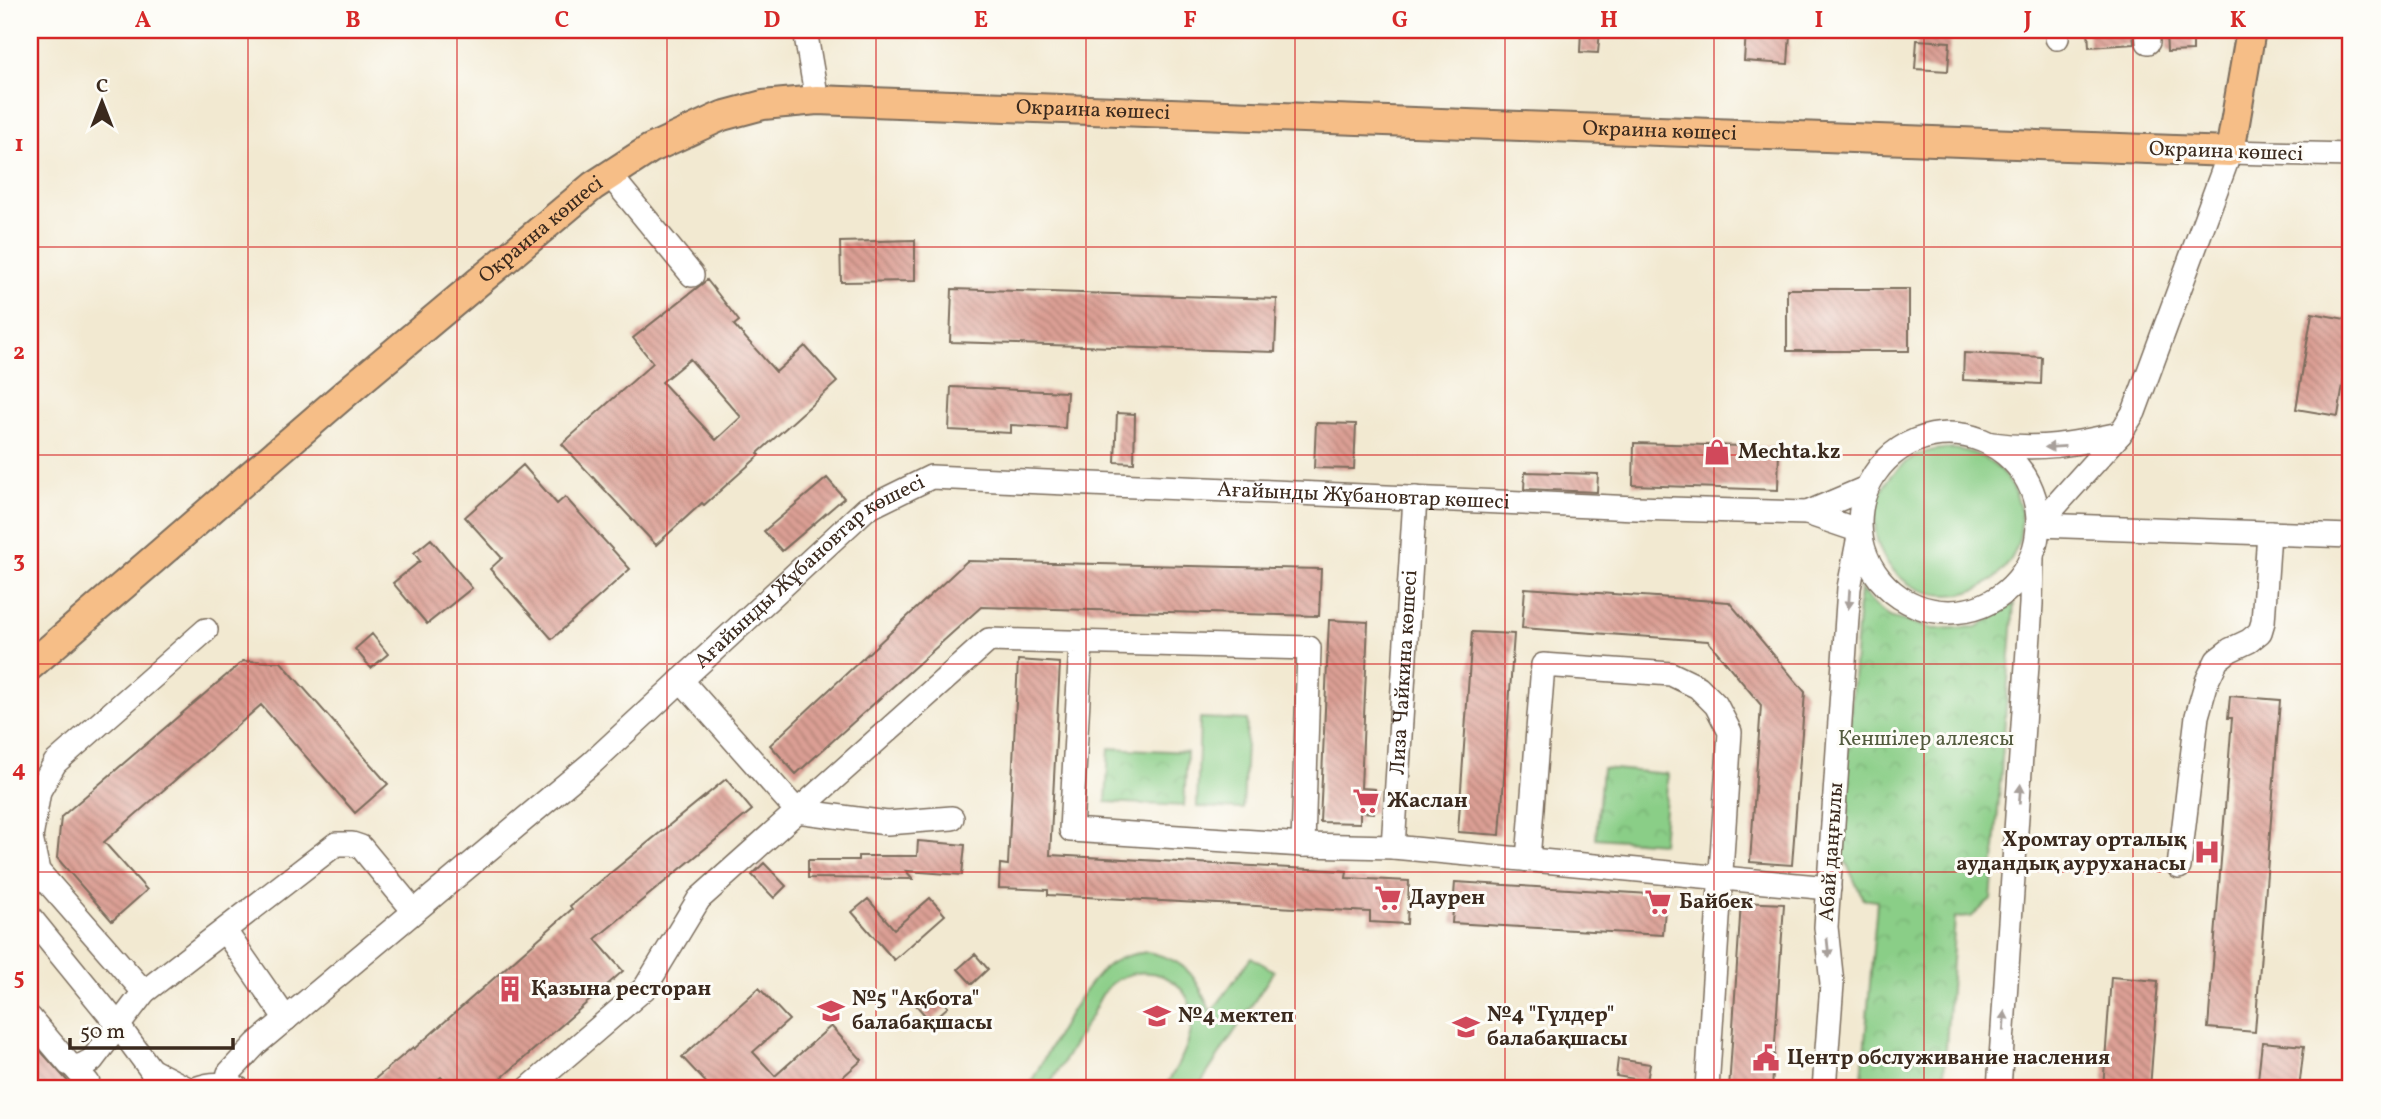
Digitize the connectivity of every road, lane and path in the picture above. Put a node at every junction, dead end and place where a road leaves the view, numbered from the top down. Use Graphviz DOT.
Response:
graph roads {
  1 [pos="805,30"];
  2 [pos="2251,30"];
  3 [pos="817,100"];
  4 [pos="2230,152"];
  5 [pos="2351,155"];
  6 [pos="610,174"];
  7 [pos="692,275"];
  8 [pos="2120,434"];
  9 [pos="1988,443"];
  10 [pos="1867,488"];
  11 [pos="1415,498"];
  12 [pos="1807,513"];
  13 [pos="2038,525"];
  14 [pos="1860,531"];
  15 [pos="2269,533"];
  16 [pos="2351,536"];
  17 [pos="2032,554"];
  18 [pos="206,630"];
  19 [pos="1081,643"];
  20 [pos="30,666"];
  21 [pos="681,680"];
  22 [pos="797,811"];
  23 [pos="951,818"];
  24 [pos="1303,845"];
  25 [pos="1393,847"];
  26 [pos="1528,860"];
  27 [pos="2179,867"];
  28 [pos="1721,878"];
  29 [pos="1829,888"];
  30 [pos="414,911"];
  31 [pos="30,917"];
  32 [pos="225,932"];
  33 [pos="144,992"];
  34 [pos="30,1018"];
  35 [pos="286,1019"];
  36 [pos="117,1024"];
  37 [pos="74,1067"];
  38 [pos="155,1079"];
  39 [pos="233,1087"];
  40 [pos="89,1089"];
  41 [pos="188,1089"];
  42 [pos="195,1089"];
  43 [pos="528,1089"];
  44 [pos="1707,1089"];
  45 [pos="1824,1089"];
  46 [pos="1999,1089"];
  1 -- 3 [label="street"];
  2 -- 4 [label="main road"];
  3 -- 4 [label="main road, Окраина көшесі"];
  3 -- 6 [label="main road, Окраина көшесі"];
  4 -- 5 [label="street, Окраина көшесі"];
  4 -- 8 [label="street"];
  6 -- 7 [label="street"];
  6 -- 20 [label="main road, Окраина көшесі"];
  8 -- 9 [label="street, one-way"];
  8 -- 13 [label="street"];
  9 -- 10 [label="street"];
  9 -- 13 [label="street"];
  10 -- 12 [label="street"];
  10 -- 14 [label="street"];
  11 -- 12 [label="street, Ағайынды Жұбановтар көшесі"];
  11 -- 21 [label="street, Ағайынды Жұбановтар көшесі"];
  11 -- 25 [label="street, Лиза Чайкина көшесі"];
  12 -- 14 [label="street"];
  13 -- 15 [label="street"];
  13 -- 17 [label="street"];
  14 -- 17 [label="street"];
  14 -- 29 [label="street, Абай даңғылы, one-way"];
  15 -- 16 [label="street"];
  15 -- 27 [label="street"];
  46 -- 17 [label="street, one-way"];
  18 -- 33 [label="street"];
  19 -- 22 [label="street"];
  19 -- 24 [label="street"];
  19 -- 24 [label="street"];
  21 -- 22 [label="street"];
  21 -- 30 [label="street, Ағайынды Жұбановтар көшесі"];
  22 -- 23 [label="street"];
  22 -- 43 [label="street"];
  24 -- 25 [label="street"];
  25 -- 26 [label="street"];
  26 -- 28 [label="street"];
  26 -- 28 [label="street"];
  28 -- 29 [label="street"];
  28 -- 44 [label="street"];
  29 -- 45 [label="street, Абай даңғылы, one-way"];
  30 -- 32 [label="street"];
  30 -- 35 [label="street, Ағайынды Жұбановтар көшесі"];
  31 -- 36 [label="street"];
  32 -- 33 [label="street"];
  32 -- 35 [label="street"];
  33 -- 36 [label="street"];
  34 -- 37 [label="street"];
  35 -- 39 [label="street, Ағайынды Жұбановтар көшесі"];
  36 -- 37 [label="street"];
  36 -- 38 [label="street"];
  37 -- 40 [label="street"];
  38 -- 41 [label="street"];
  39 -- 42 [label="street"];
}
